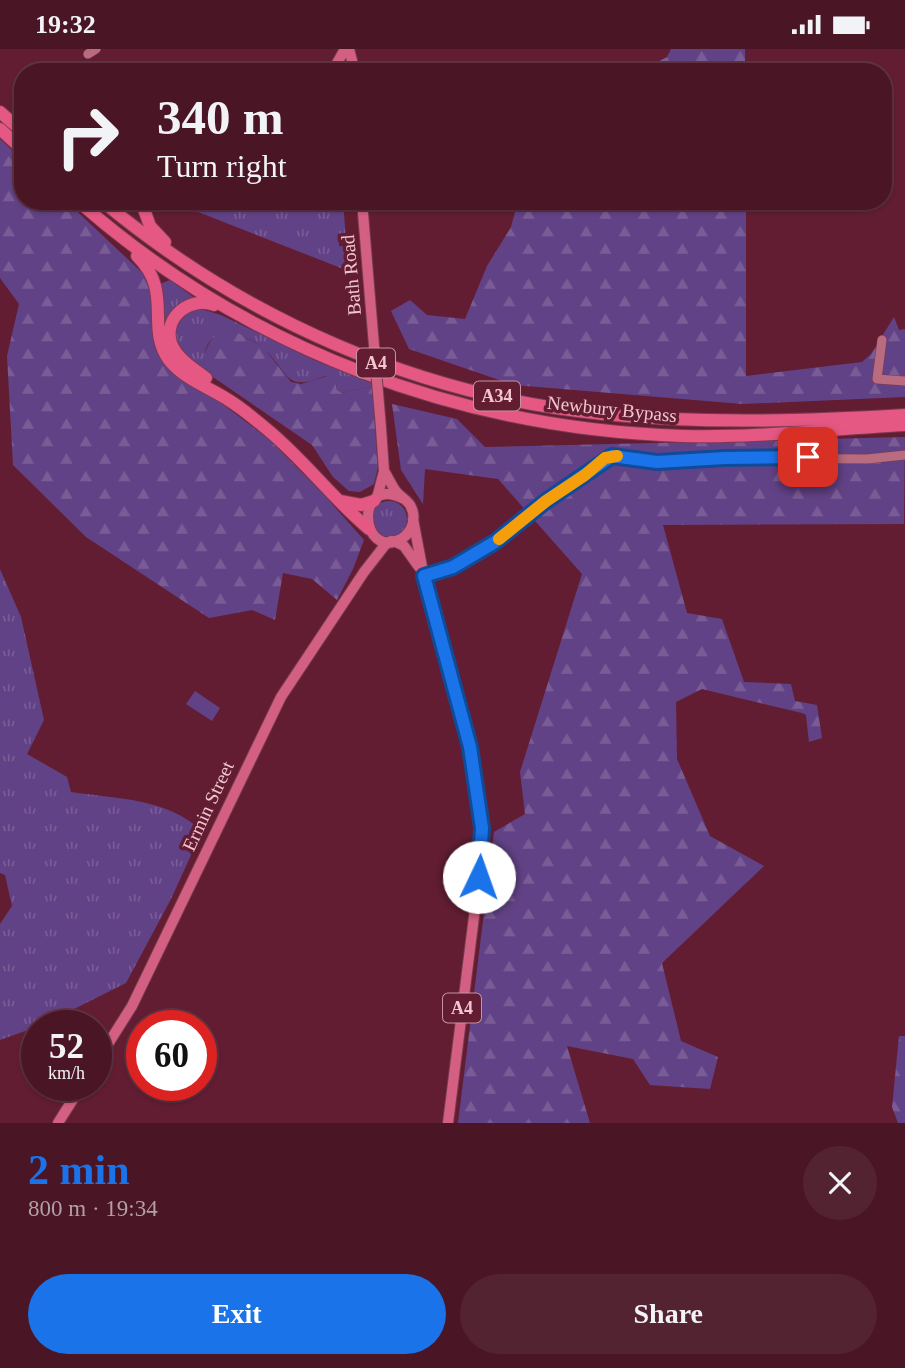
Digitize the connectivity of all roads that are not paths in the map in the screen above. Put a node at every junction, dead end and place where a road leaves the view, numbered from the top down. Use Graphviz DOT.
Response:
graph roads {
  1 [pos="0,112"];
  2 [pos="14,124"];
  3 [pos="0,129"];
  4 [pos="14,142"];
  5 [pos="88,210"];
  6 [pos="113,210"];
  7 [pos="143,210"];
  8 [pos="363,210"];
  9 [pos="99,219"];
  10 [pos="213,281"];
  11 [pos="246,320"];
  12 [pos="882,339"];
  13 [pos="905,381"];
  14 [pos="228,400"];
  15 [pos="905,415"];
  16 [pos="905,425"];
  17 [pos="905,455"];
  18 [pos="384,471"];
  19 [pos="402,498"];
  20 [pos="376,500"];
  21 [pos="340,501"];
  22 [pos="414,519"];
  23 [pos="370,529"];
  24 [pos="393,541"];
  25 [pos="365,572"];
  26 [pos="423,574"];
  27 [pos="112,1037"];
  28 [pos="72,1101"];
  29 [pos="58,1123"];
  30 [pos="448,1123"];
  1 -- 2 [label="highway"];
  3 -- 4 [label="highway"];
  5 -- 9 [label="highway, Newbury Bypass / A34"];
  6 -- 10 [label="highway, Newbury Bypass / A34"];
  7 -- 10 [label="highway"];
  8 -- 18 [label="main road, Bath Road / A4, bridge"];
  9 -- 11 [label="highway, Newbury Bypass / A34"];
  9 -- 14 [label="highway"];
  10 -- 15 [label="highway, Newbury Bypass / A34"];
  11 -- 14 [label="highway"];
  11 -- 16 [label="highway, Newbury Bypass / A34"];
  12 -- 13 [label="street"];
  14 -- 21 [label="highway"];
  17 -- 26 [label="street"];
  18 -- 19 [label="main road, Bath Road / A4"];
  18 -- 20 [label="main road, Bath Road / A4"];
  19 -- 20 [label="main road"];
  19 -- 22 [label="main road"];
  20 -- 21 [label="highway"];
  20 -- 23 [label="main road"];
  21 -- 23 [label="highway"];
  22 -- 24 [label="main road"];
  22 -- 26 [label="main road, A4"];
  23 -- 24 [label="main road"];
  23 -- 25 [label="main road, Ermin Street"];
  24 -- 25 [label="main road, Ermin Street"];
  24 -- 26 [label="main road, A4"];
  25 -- 27 [label="main road, Ermin Street"];
  26 -- 30 [label="main road, A4"];
  28 -- 29 [label="main road"];
}
